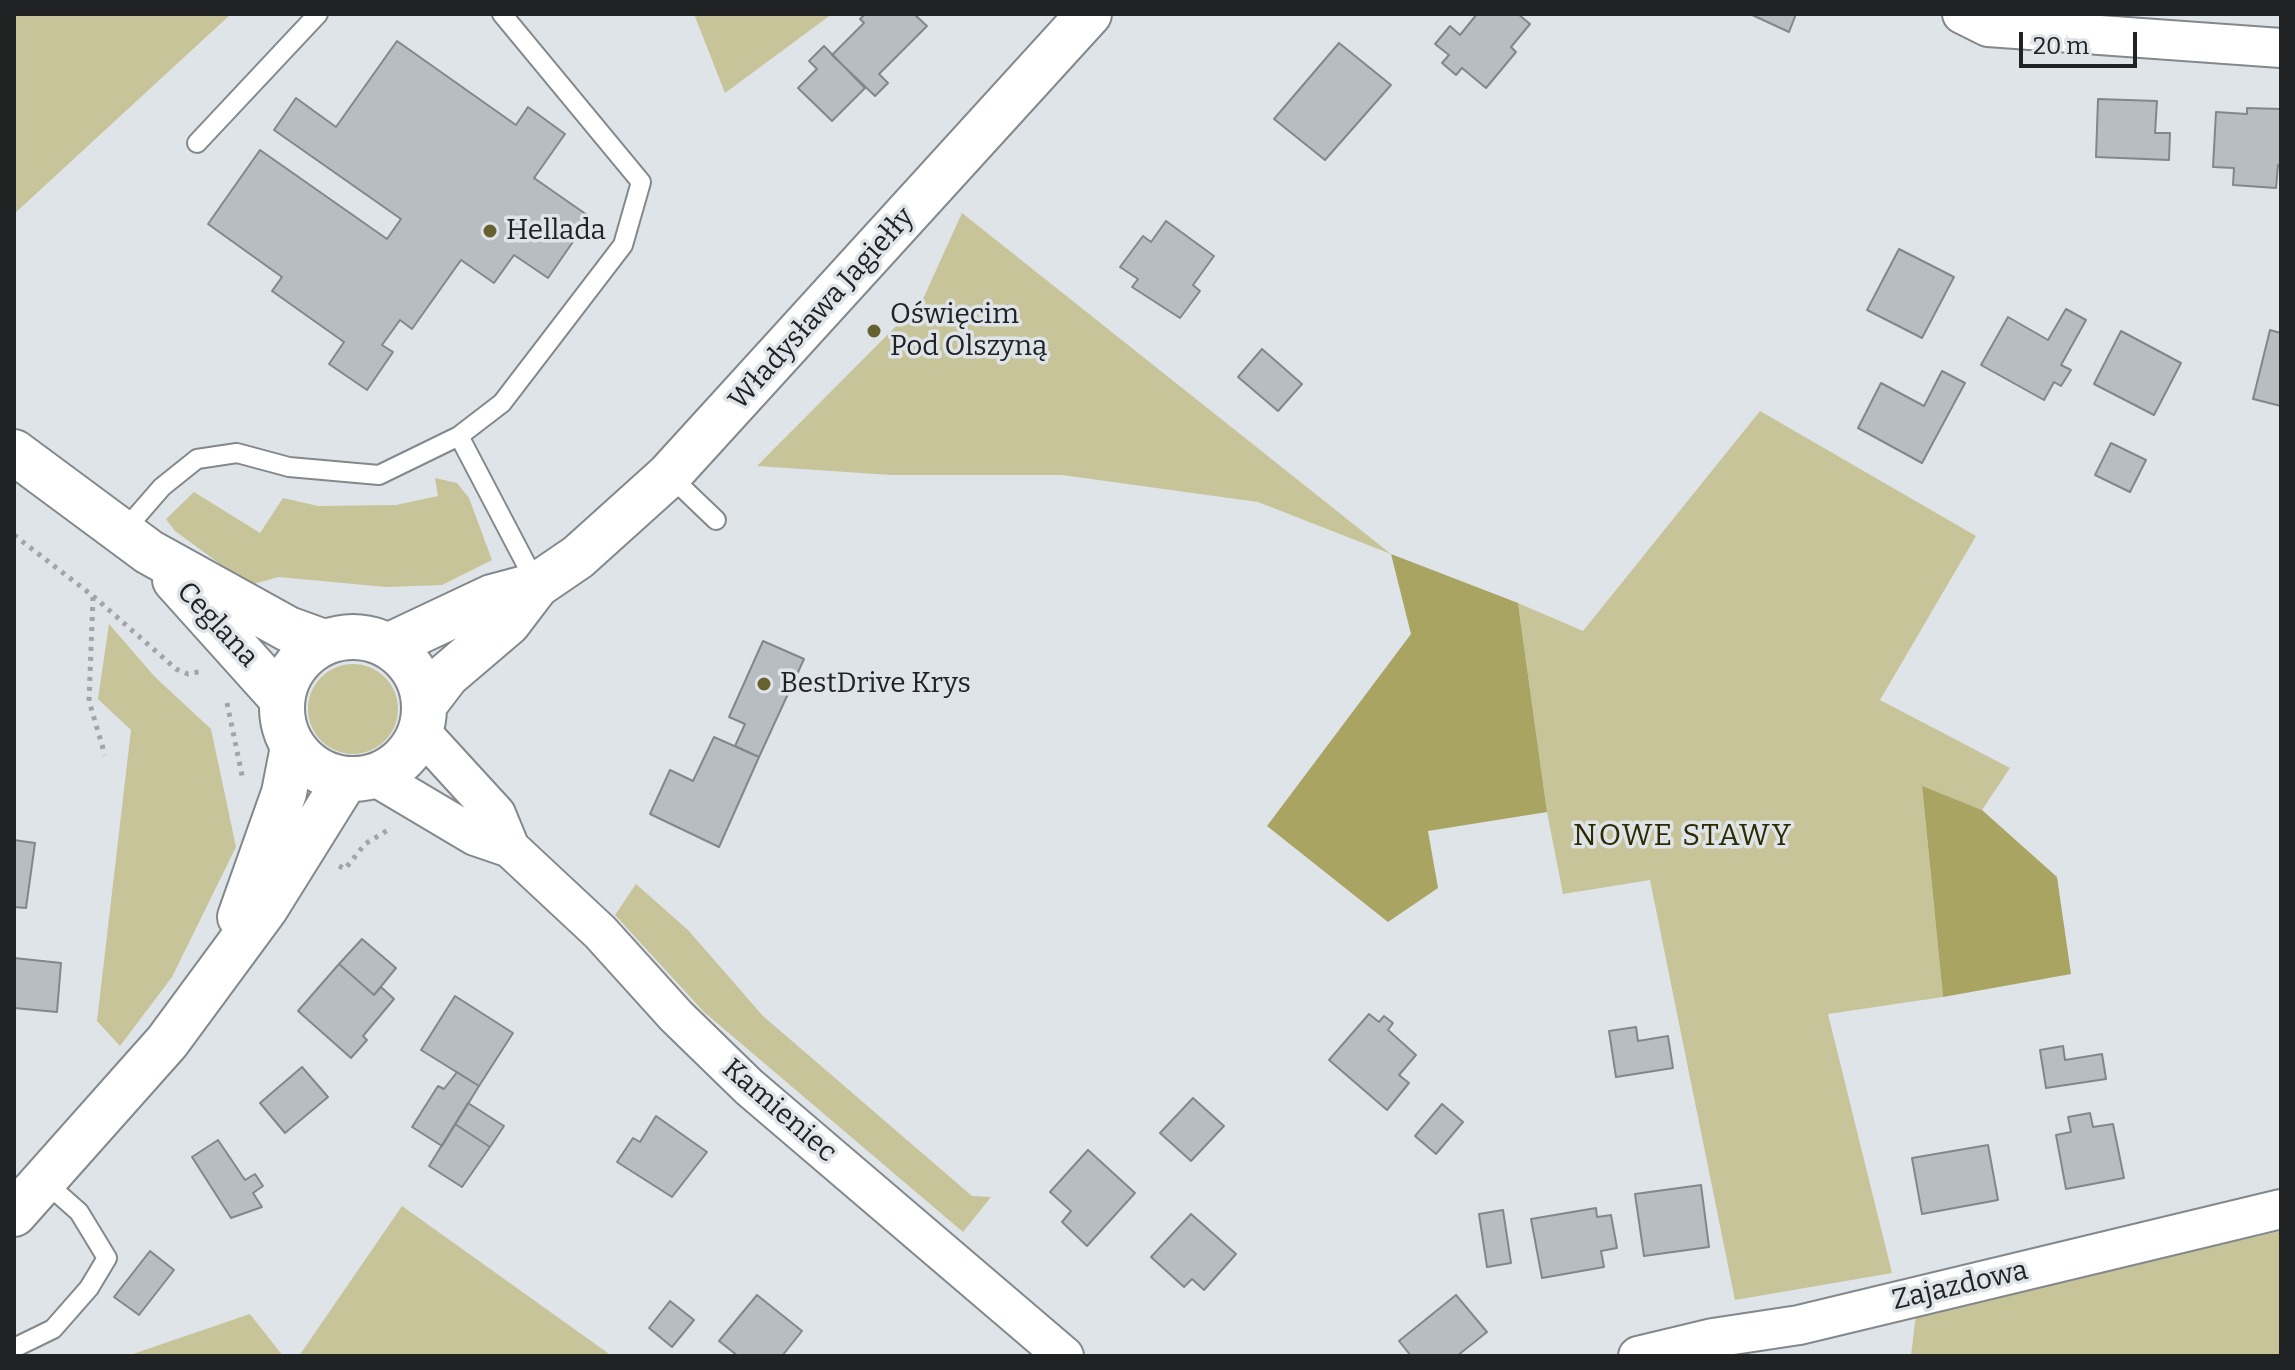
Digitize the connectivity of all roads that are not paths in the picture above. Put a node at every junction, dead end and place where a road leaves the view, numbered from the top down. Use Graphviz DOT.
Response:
graph roads {
  1 [pos="318,14"];
  2 [pos="502,14"];
  3 [pos="1089,14"];
  4 [pos="1962,14"];
  5 [pos="2281,48"];
  6 [pos="197,143"];
  7 [pos="459,436"];
  8 [pos="14,452"];
  9 [pos="669,475"];
  10 [pos="716,520"];
  11 [pos="136,542"];
  12 [pos="537,585"];
  13 [pos="324,642"];
  14 [pos="388,646"];
  15 [pos="282,699"];
  16 [pos="422,718"];
  17 [pos="293,747"];
  18 [pos="360,777"];
  19 [pos="510,848"];
  20 [pos="224,964"];
  21 [pos="44,1181"];
  22 [pos="2281,1209"];
  23 [pos="14,1214"];
  24 [pos="14,1348"];
  25 [pos="1064,1356"];
  26 [pos="1638,1356"];
  1 -- 6 [label="lane"];
  2 -- 7 [label="lane"];
  3 -- 9 [label="street, Władysława Jagiełły"];
  4 -- 5 [label="street"];
  7 -- 11 [label="lane"];
  7 -- 12 [label="lane"];
  8 -- 11 [label="street, Ceglana"];
  9 -- 10 [label="lane"];
  9 -- 12 [label="street, Władysława Jagiełły"];
  11 -- 13 [label="street, Ceglana"];
  11 -- 15 [label="street, Ceglana"];
  12 -- 14 [label="street, Władysława Jagiełły"];
  12 -- 16 [label="street, Władysława Jagiełły"];
  13 -- 14 [label="street"];
  13 -- 15 [label="street"];
  14 -- 16 [label="street"];
  15 -- 17 [label="street"];
  16 -- 18 [label="street"];
  16 -- 19 [label="street, Kamieniec"];
  17 -- 18 [label="street"];
  17 -- 20 [label="street"];
  18 -- 19 [label="street, Kamieniec"];
  18 -- 20 [label="street"];
  19 -- 25 [label="street, Kamieniec"];
  20 -- 21 [label="street"];
  21 -- 23 [label="street"];
  21 -- 24 [label="lane"];
  22 -- 26 [label="street, Zajazdowa"];
}
